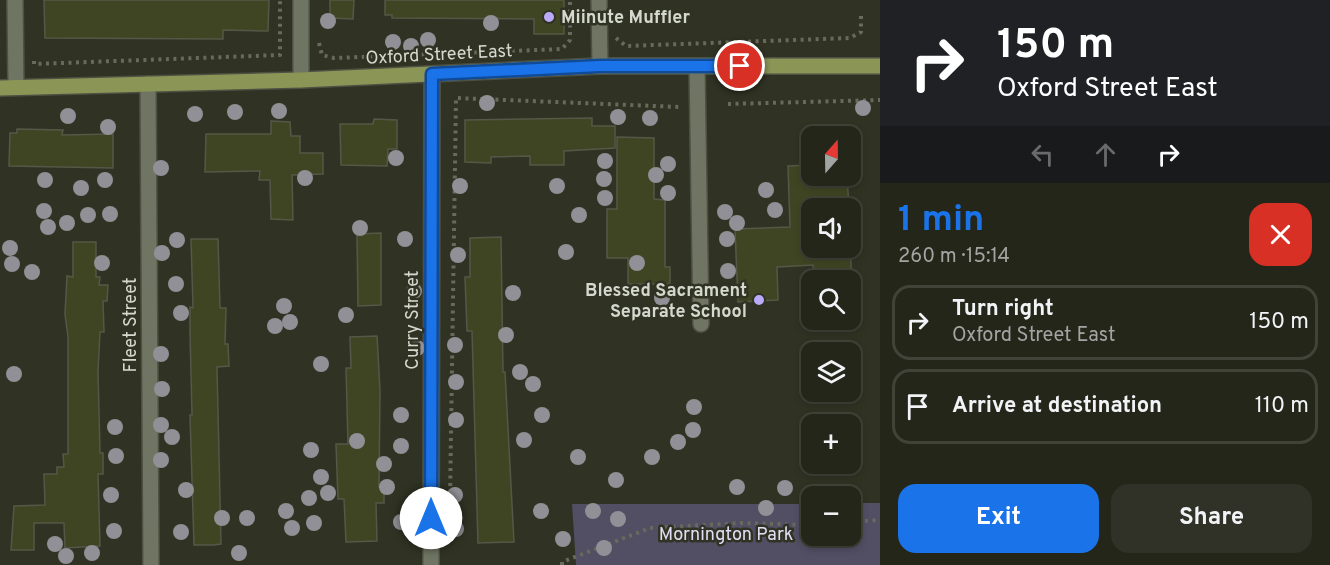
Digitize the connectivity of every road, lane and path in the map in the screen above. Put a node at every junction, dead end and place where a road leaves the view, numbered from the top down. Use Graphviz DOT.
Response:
graph roads {
  1 [pos="15,0"];
  2 [pos="280,0"];
  3 [pos="301,0"];
  4 [pos="570,0"];
  5 [pos="599,0"];
  6 [pos="861,13"];
  7 [pos="616,28"];
  8 [pos="319,31"];
  9 [pos="33,54"];
  10 [pos="600,66"];
  11 [pos="697,66"];
  12 [pos="880,66"];
  13 [pos="432,74"];
  14 [pos="301,80"];
  15 [pos="148,84"];
  16 [pos="0,87"];
  17 [pos="16,87"];
  18 [pos="880,100"];
  19 [pos="728,104"];
  20 [pos="680,107"];
  21 [pos="701,324"];
  22 [pos="450,504"];
  23 [pos="880,520"];
  24 [pos="861,521"];
  25 [pos="801,525"];
  26 [pos="151,565"];
  27 [pos="431,565"];
  28 [pos="562,565"];
  1 -- 17 [label="street"];
  2 -- 9 [label="path"];
  3 -- 14 [label="street"];
  4 -- 8 [label="path"];
  5 -- 10 [label="street"];
  6 -- 7 [label="path"];
  10 -- 11 [label="main road, Oxford Street East"];
  10 -- 13 [label="main road, Oxford Street East"];
  11 -- 12 [label="main road, Oxford Street East"];
  11 -- 21 [label="street"];
  13 -- 14 [label="main road, Oxford Street East"];
  13 -- 27 [label="street, Curry Street"];
  14 -- 15 [label="main road, Oxford Street East"];
  15 -- 17 [label="main road, Oxford Street East"];
  15 -- 26 [label="street, Fleet Street"];
  16 -- 17 [label="main road, Oxford Street East"];
  18 -- 19 [label="path"];
  20 -- 22 [label="path"];
  23 -- 24 [label="path"];
  25 -- 28 [label="path"];
}
